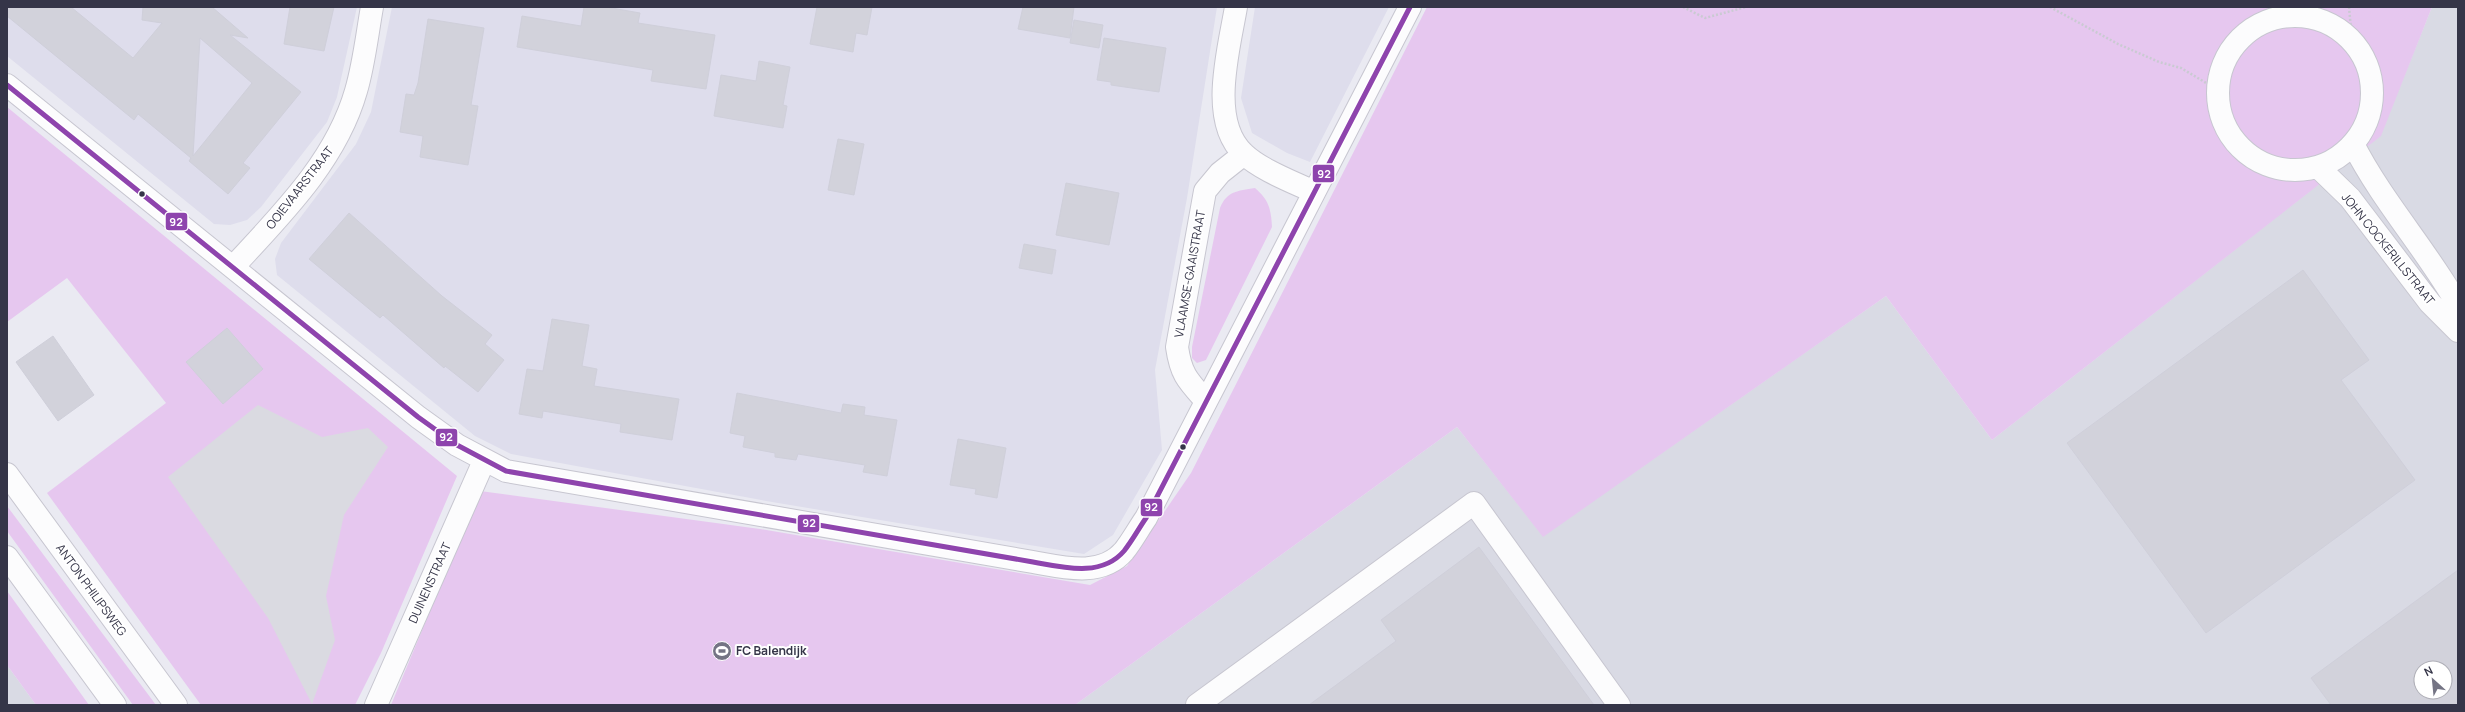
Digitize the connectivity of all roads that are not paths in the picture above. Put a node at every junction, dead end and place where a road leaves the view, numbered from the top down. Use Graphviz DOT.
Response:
graph roads {
  1 [pos="372,7"];
  2 [pos="1236,7"];
  3 [pos="1410,7"];
  4 [pos="7,85"];
  5 [pos="2353,144"];
  6 [pos="1244,154"];
  7 [pos="2318,167"];
  8 [pos="1314,192"];
  9 [pos="233,267"];
  10 [pos="2458,305"];
  11 [pos="2458,330"];
  12 [pos="1206,401"];
  13 [pos="484,461"];
  14 [pos="7,474"];
  15 [pos="7,557"];
  16 [pos="115,705"];
  17 [pos="176,705"];
  18 [pos="376,705"];
  19 [pos="1197,705"];
  20 [pos="1619,705"];
  1 -- 9 [label="street, OOIEVAARSTRAAT"];
  2 -- 6 [label="street"];
  3 -- 8 [label="street"];
  4 -- 9 [label="street"];
  5 -- 7 [label="street"];
  5 -- 7 [label="street"];
  5 -- 10 [label="street, JOHN COCKERILLSTRAAT"];
  6 -- 8 [label="street"];
  6 -- 12 [label="street, VLAAMSE-GAAISTRAAT"];
  7 -- 11 [label="street, JOHN COCKERILLSTRAAT"];
  8 -- 12 [label="street"];
  9 -- 13 [label="street"];
  12 -- 13 [label="street"];
  13 -- 18 [label="street, DUINENSTRAAT"];
  14 -- 17 [label="street, ANTON PHILIPSWEG"];
  15 -- 16 [label="street"];
  19 -- 20 [label="street"];
}
